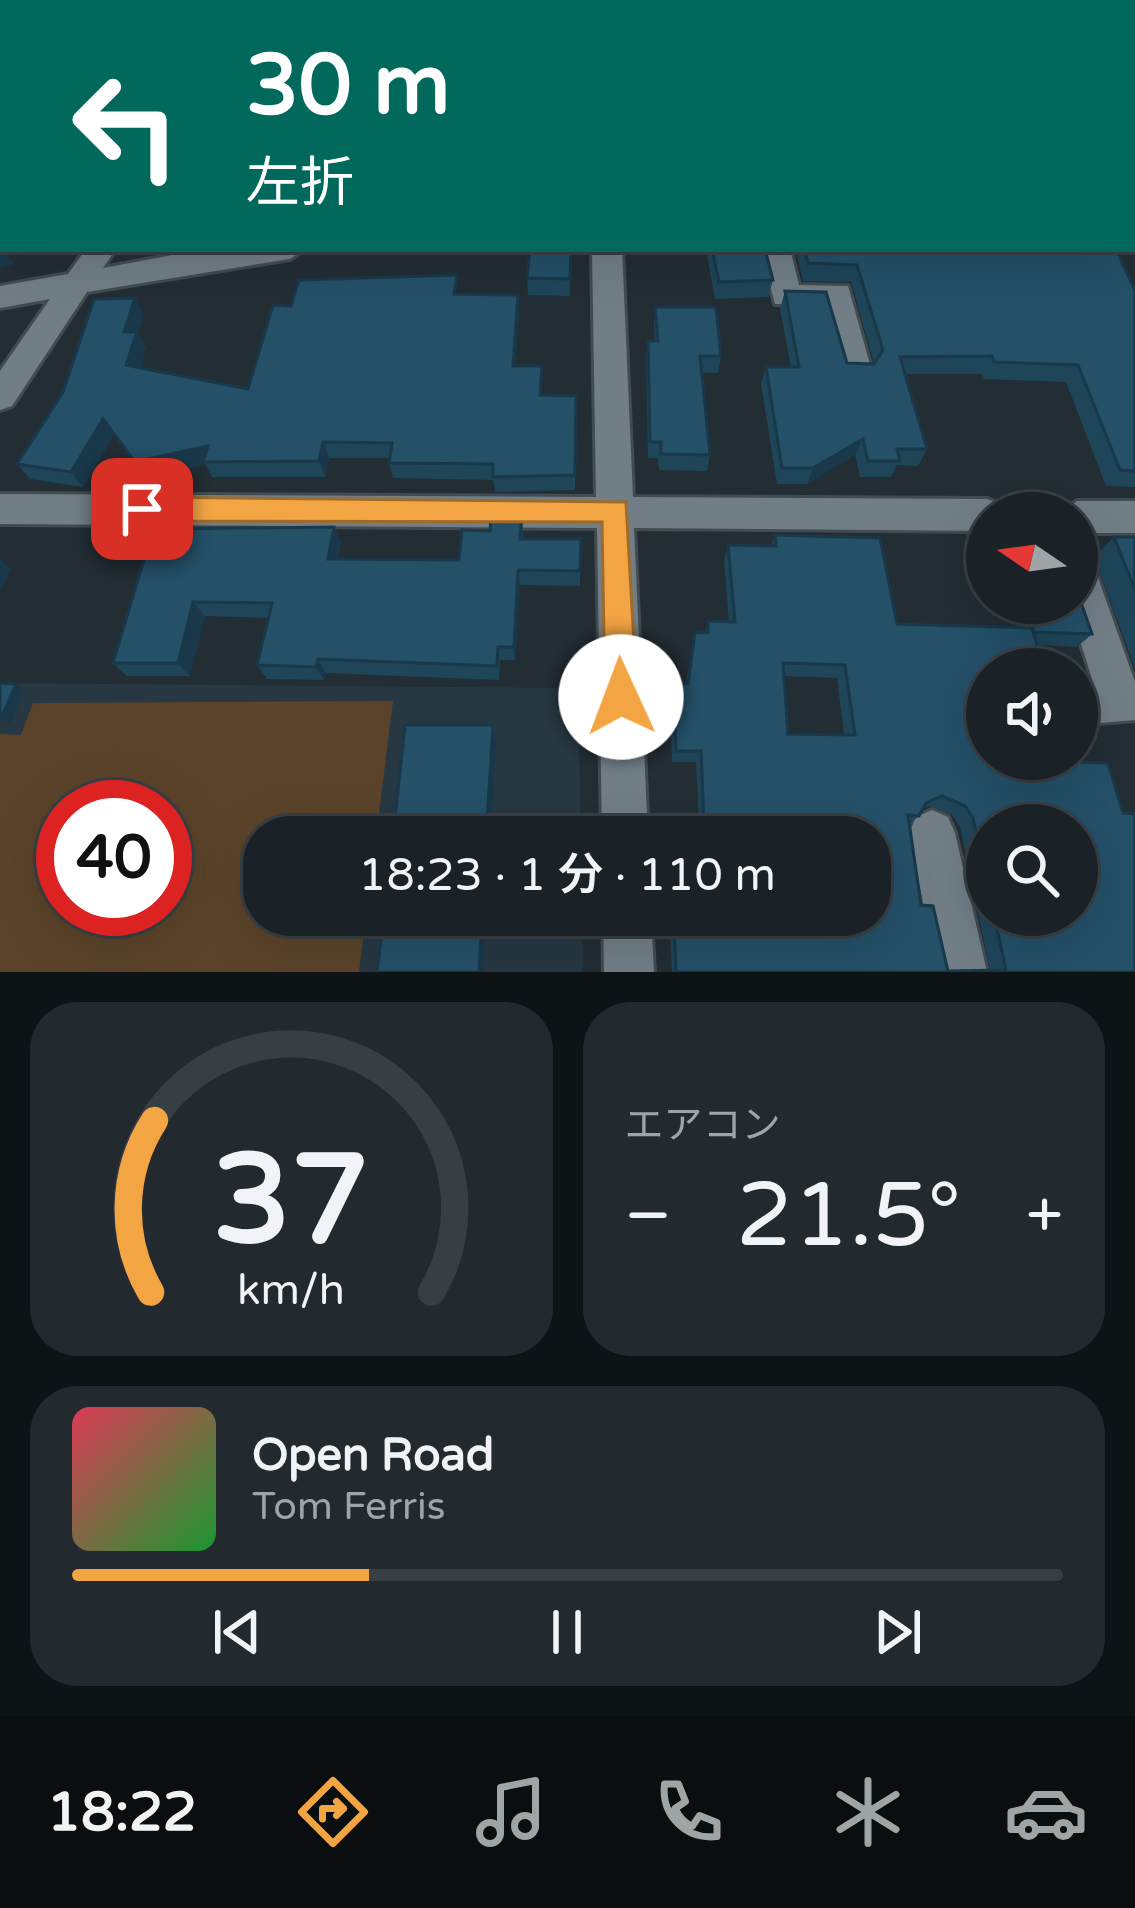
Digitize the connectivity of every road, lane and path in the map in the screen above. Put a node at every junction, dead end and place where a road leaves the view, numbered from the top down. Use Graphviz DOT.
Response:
graph roads {
  1 [pos="99,252"];
  2 [pos="607,252"];
  3 [pos="776,252"];
  4 [pos="237,253"];
  5 [pos="77,284"];
  6 [pos="0,297"];
  7 [pos="855,368"];
  8 [pos="0,397"];
  9 [pos="0,508"];
  10 [pos="616,510"];
  11 [pos="966,515"];
  12 [pos="1098,517"];
  13 [pos="1135,518"];
  14 [pos="1095,624"];
  15 [pos="1098,705"];
  16 [pos="624,816"];
  17 [pos="932,833"];
  18 [pos="627,936"];
  19 [pos="628,972"];
  20 [pos="962,972"];
  1 -- 5 [label="street"];
  2 -- 10 [label="street"];
  3 -- 7 [label="street"];
  4 -- 5 [label="street"];
  5 -- 6 [label="street"];
  5 -- 8 [label="street"];
  9 -- 10 [label="street"];
  10 -- 11 [label="street"];
  10 -- 16 [label="street"];
  12 -- 13 [label="street"];
  14 -- 15 [label="street"];
  17 -- 20 [label="street"];
  18 -- 19 [label="street"];
}
